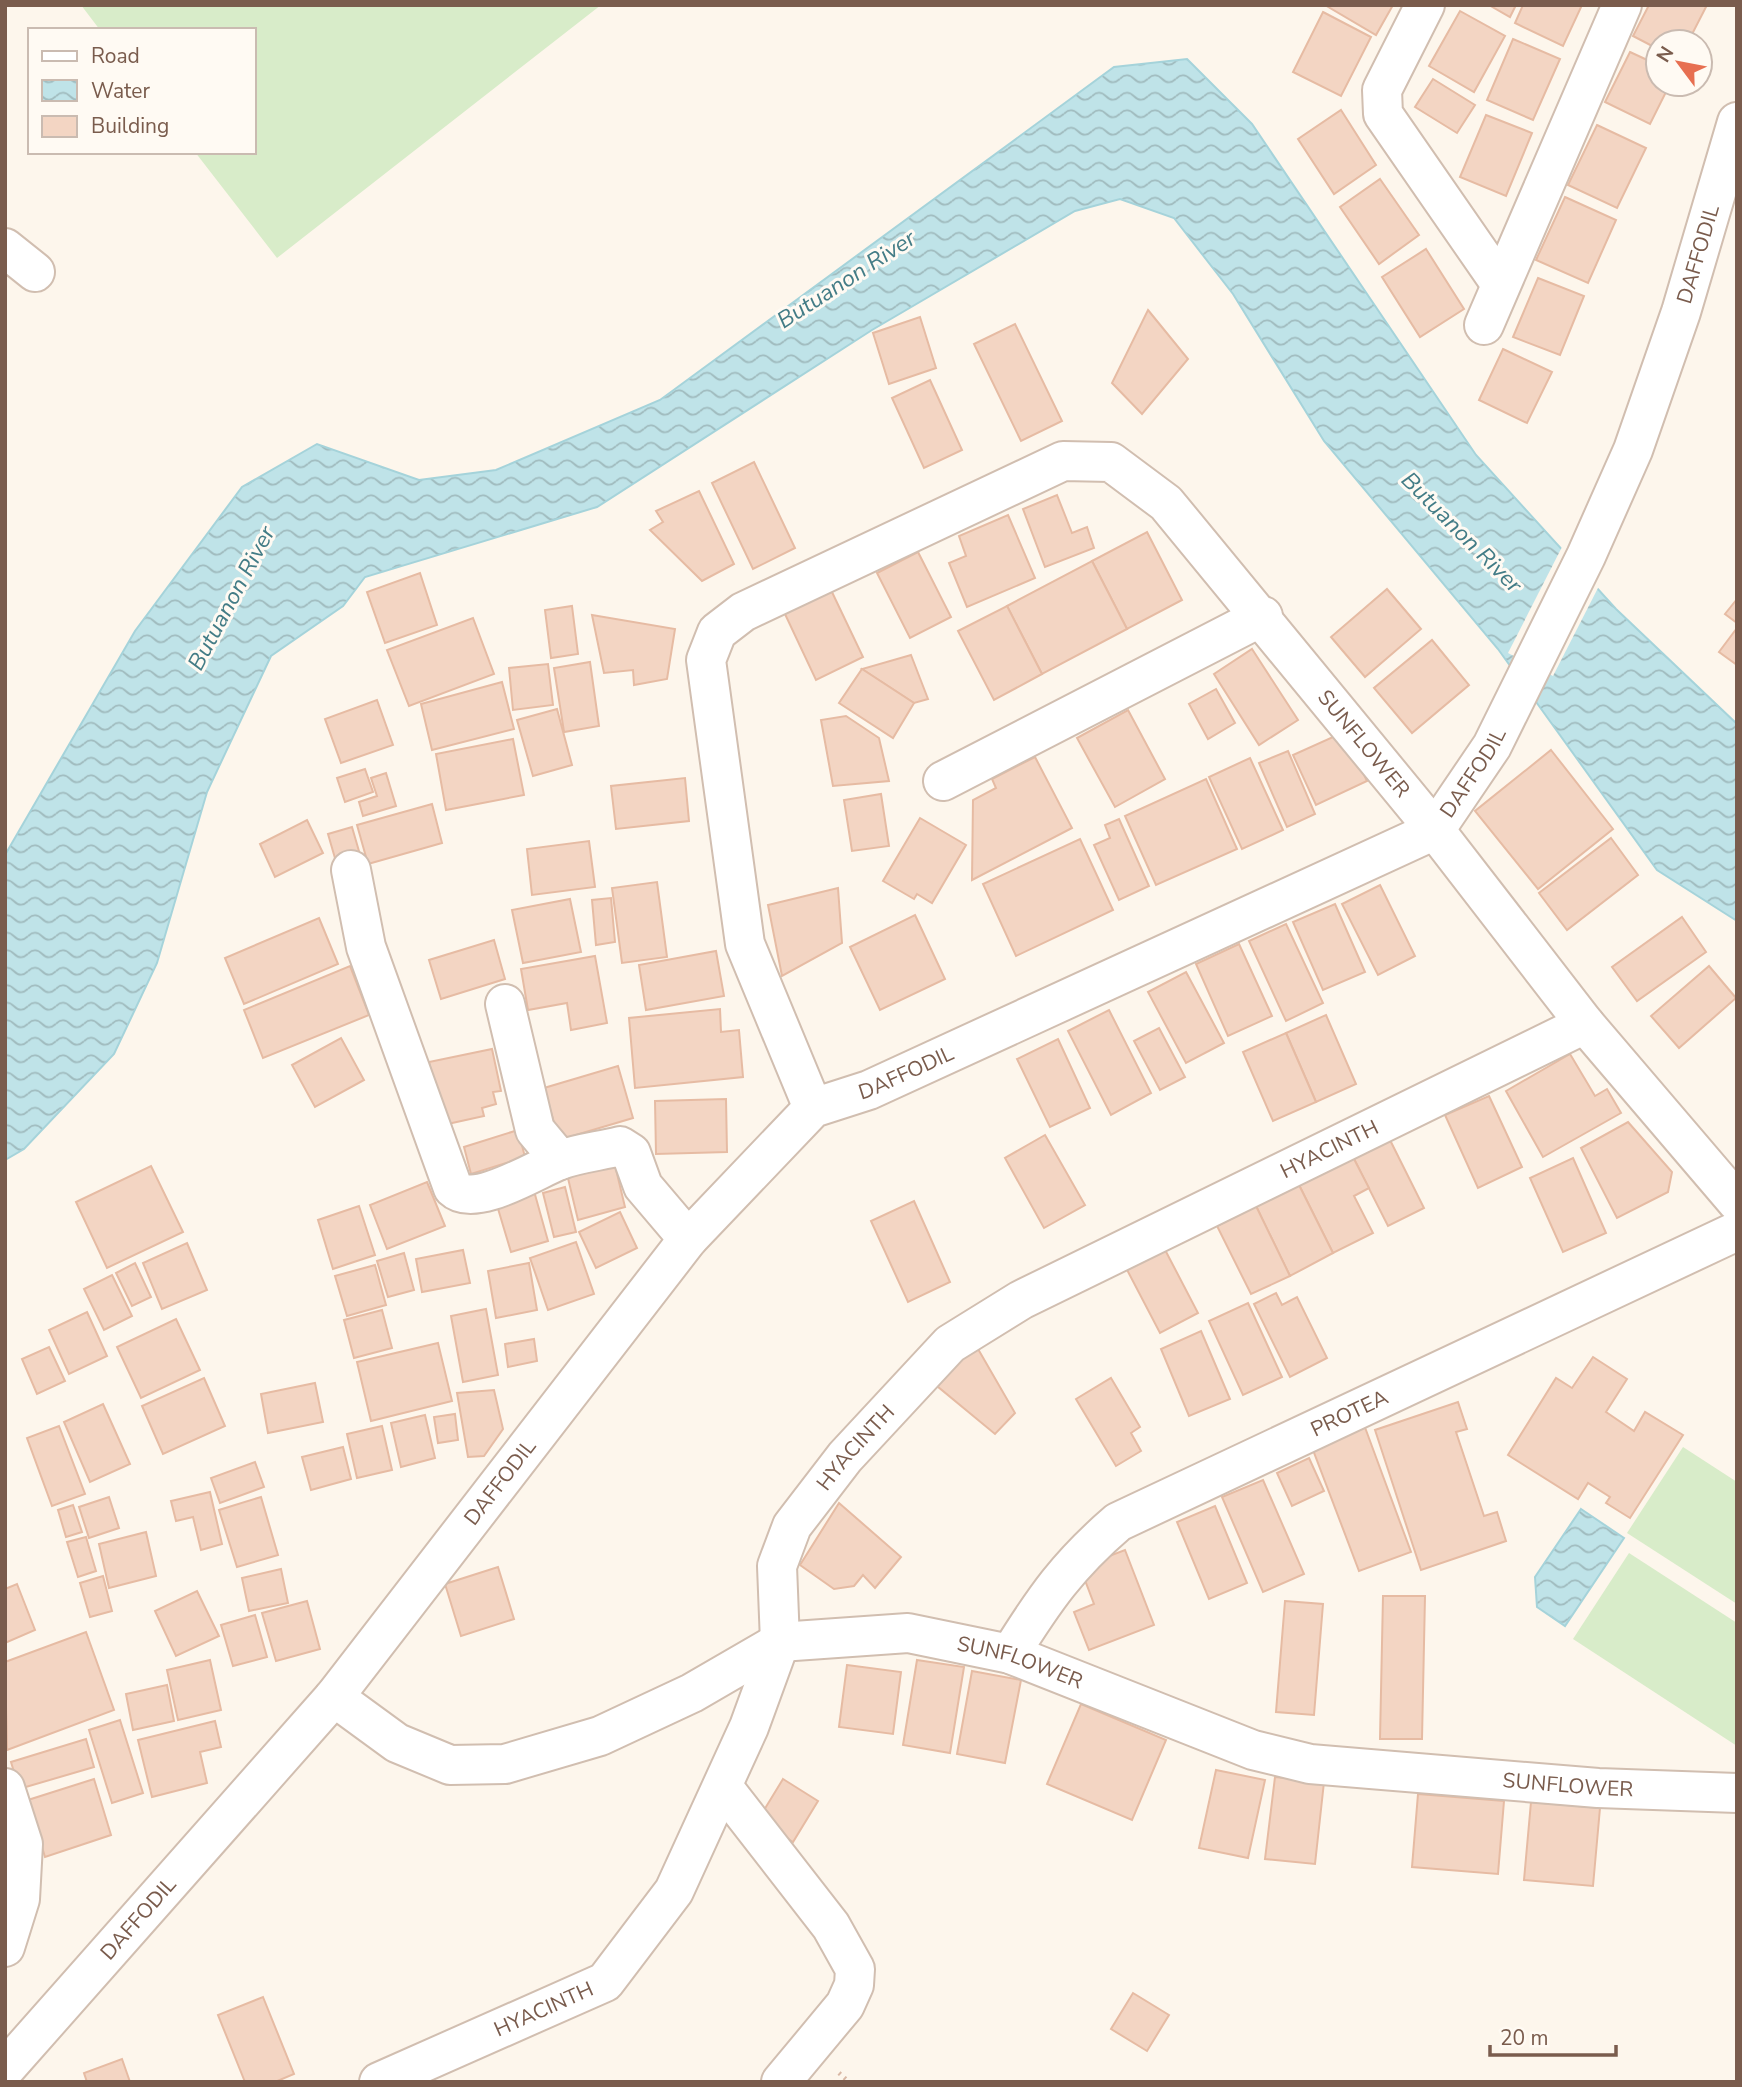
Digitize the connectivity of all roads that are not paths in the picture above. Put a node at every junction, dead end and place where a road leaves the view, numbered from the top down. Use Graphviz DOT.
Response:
graph roads {
  1 [pos="1425,5"];
  2 [pos="1622,5"];
  3 [pos="1737,122"];
  4 [pos="5,248"];
  5 [pos="35,272"];
  6 [pos="1500,283"];
  7 [pos="1484,325"];
  8 [pos="1263,617"];
  9 [pos="943,781"];
  10 [pos="1436,830"];
  11 [pos="351,870"];
  12 [pos="505,1004"];
  13 [pos="1585,1024"];
  14 [pos="813,1108"];
  15 [pos="560,1160"];
  16 [pos="1737,1202"];
  17 [pos="1737,1231"];
  18 [pos="688,1240"];
  19 [pos="780,1642"];
  20 [pos="1010,1654"];
  21 [pos="334,1697"];
  22 [pos="723,1787"];
  23 [pos="5,1788"];
  24 [pos="1737,1793"];
  25 [pos="5,1947"];
  26 [pos="5,2069"];
  27 [pos="379,2082"];
  28 [pos="781,2082"];
  1 -- 6 [label="street"];
  2 -- 6 [label="street"];
  3 -- 10 [label="street, DAFFODIL"];
  4 -- 5 [label="street"];
  6 -- 7 [label="street"];
  8 -- 9 [label="street"];
  8 -- 10 [label="street, SUNFLOWER"];
  8 -- 14 [label="street, SUNFLOWER"];
  10 -- 13 [label="street, SUNFLOWER"];
  10 -- 14 [label="street, DAFFODIL"];
  11 -- 15 [label="street"];
  12 -- 15 [label="street"];
  13 -- 16 [label="street, SUNFLOWER"];
  13 -- 19 [label="street, HYACINTH"];
  14 -- 18 [label="street, DAFFODIL"];
  15 -- 18 [label="street"];
  17 -- 20 [label="street, PROTEA"];
  18 -- 21 [label="street, DAFFODIL"];
  19 -- 20 [label="street, SUNFLOWER"];
  19 -- 21 [label="street, SUNFLOWER"];
  19 -- 22 [label="street, HYACINTH"];
  20 -- 24 [label="street, SUNFLOWER"];
  21 -- 26 [label="street, DAFFODIL"];
  22 -- 27 [label="street, HYACINTH"];
  22 -- 28 [label="street"];
  23 -- 25 [label="street"];
}
